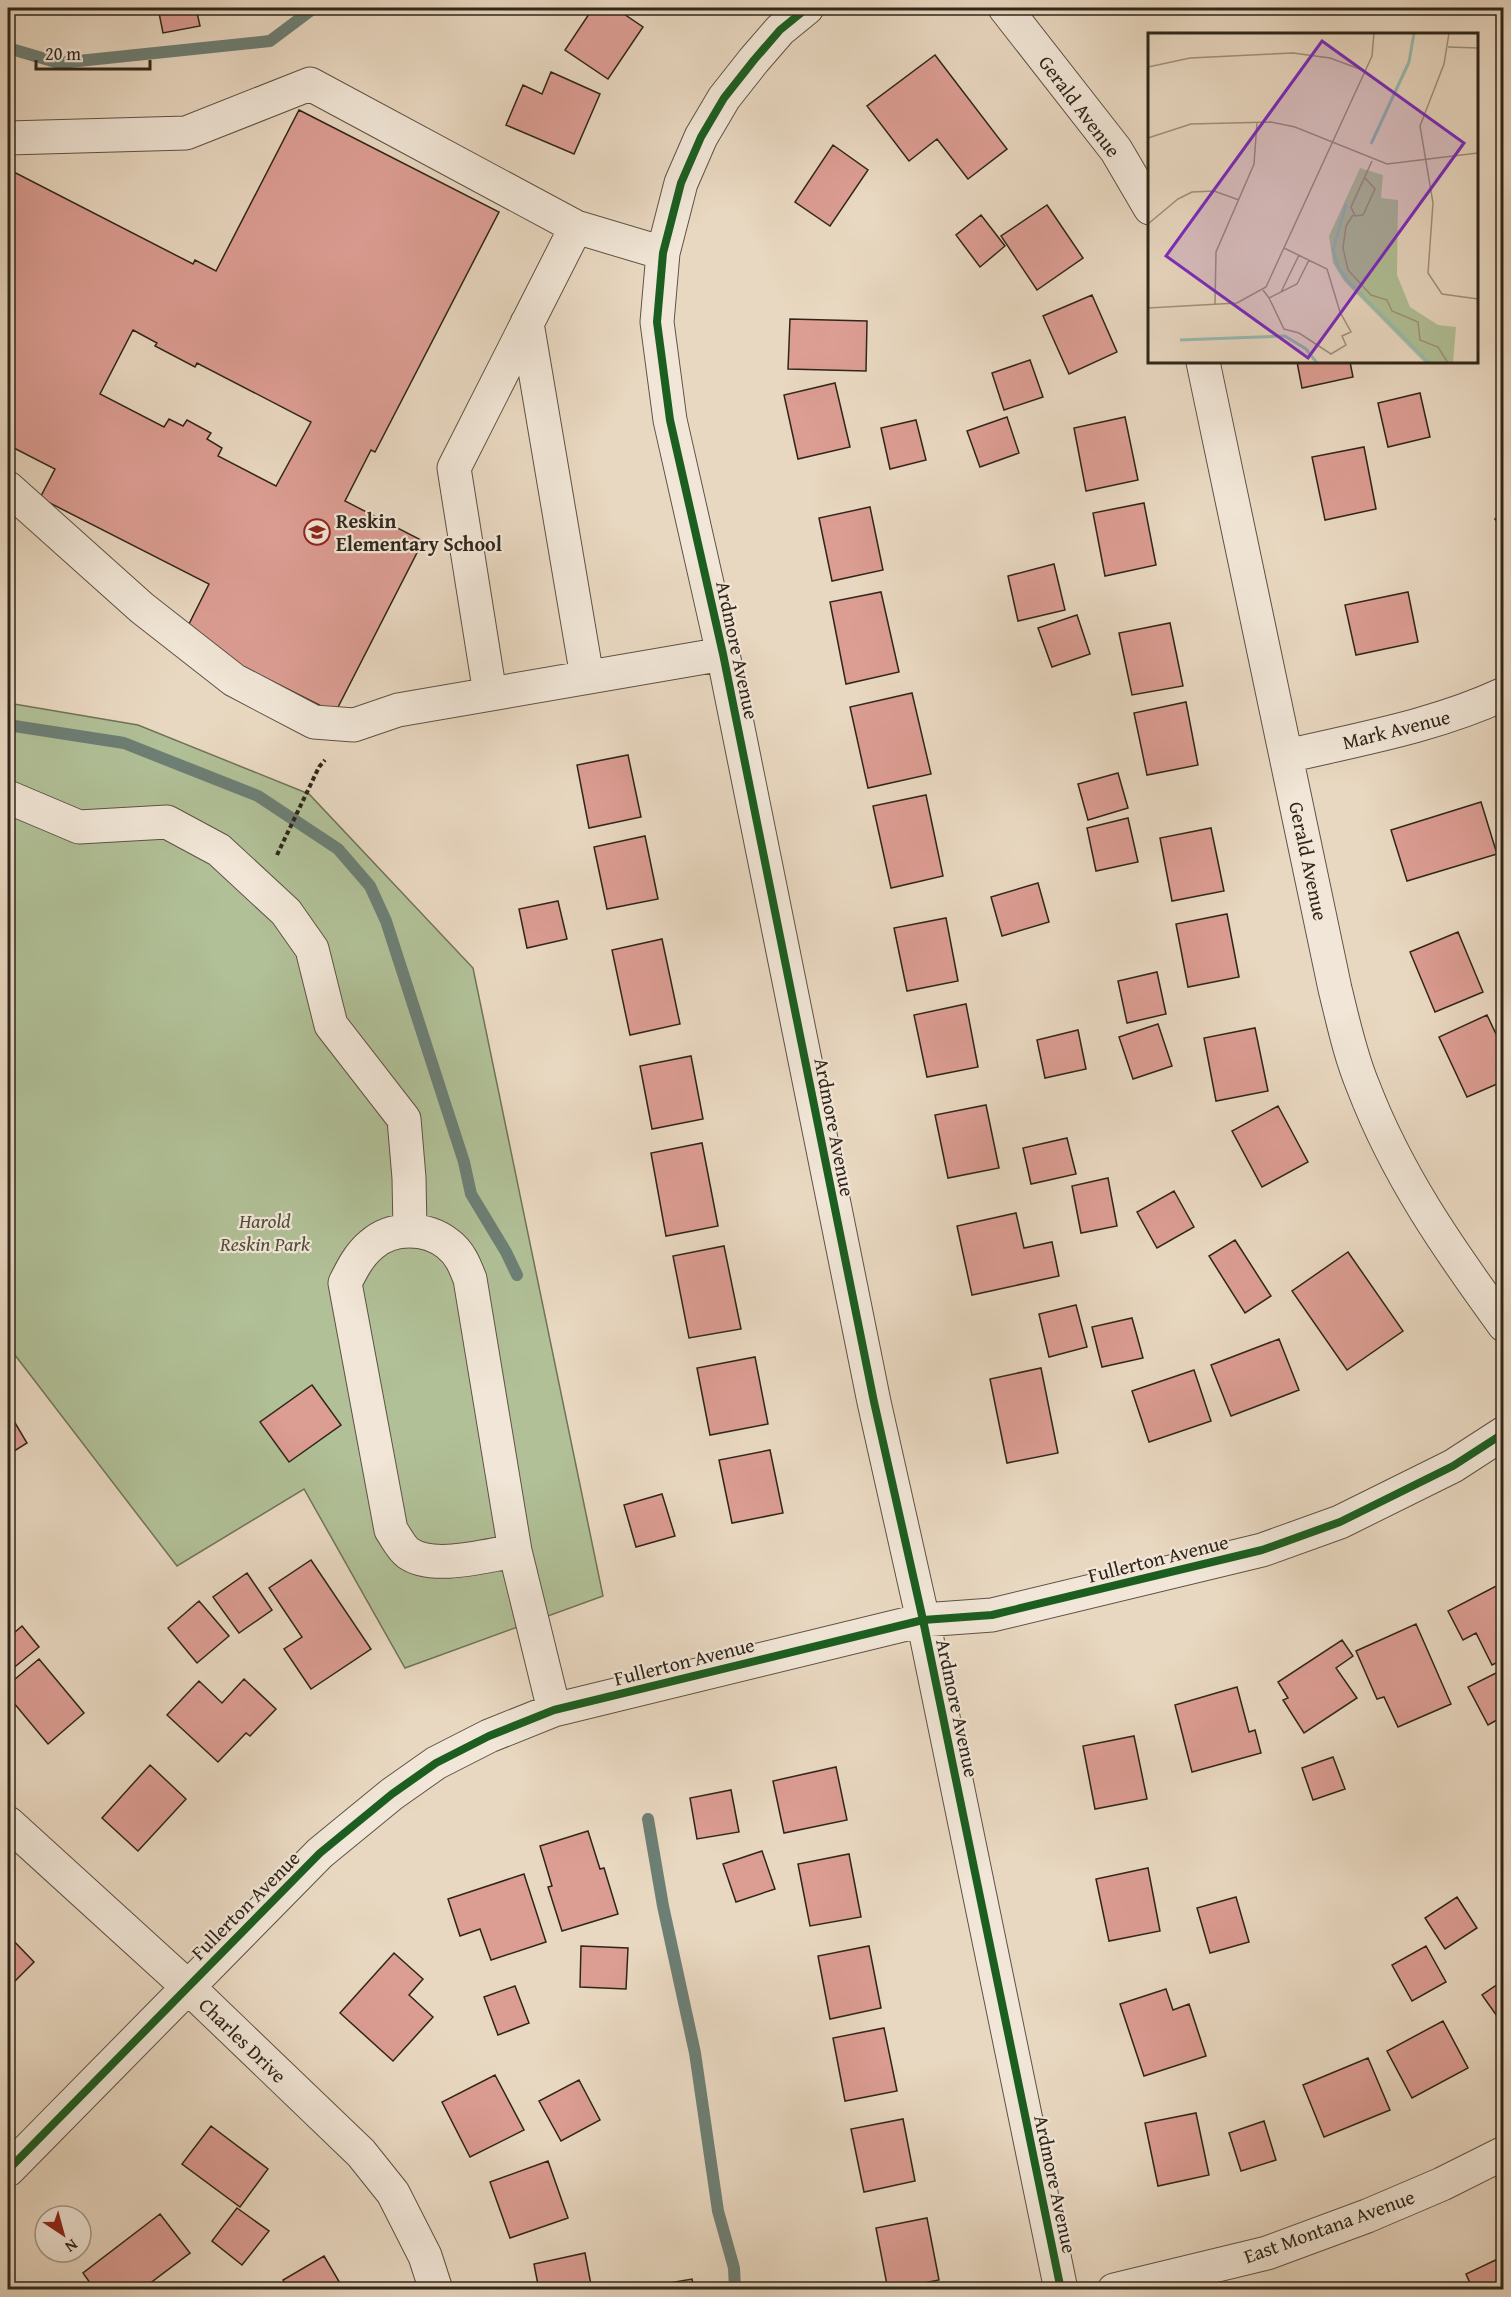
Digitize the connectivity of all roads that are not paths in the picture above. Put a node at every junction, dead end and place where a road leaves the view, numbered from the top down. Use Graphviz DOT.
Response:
graph roads {
  1 [pos="807,8"];
  2 [pos="1005,8"];
  3 [pos="8,138"];
  4 [pos="1148,206"];
  5 [pos="576,227"];
  6 [pos="663,253"];
  7 [pos="527,323"];
  8 [pos="1203,363"];
  9 [pos="8,488"];
  10 [pos="723,654"];
  11 [pos="587,677"];
  12 [pos="490,694"];
  13 [pos="1503,694"];
  14 [pos="1287,756"];
  15 [pos="8,797"];
  16 [pos="410,1230"];
  17 [pos="1503,1325"];
  18 [pos="1503,1433"];
  19 [pos="515,1551"];
  20 [pos="923,1620"];
  21 [pos="554,1710"];
  22 [pos="8,1823"];
  23 [pos="187,1986"];
  24 [pos="1503,2153"];
  25 [pos="8,2170"];
  26 [pos="436,2289"];
  27 [pos="1061,2289"];
  28 [pos="1114,2289"];
  1 -- 6 [label="street, Ardmore Avenue"];
  2 -- 4 [label="street, Gerald Avenue"];
  3 -- 5 [label="street"];
  5 -- 6 [label="street"];
  5 -- 7 [label="street"];
  6 -- 10 [label="street, Ardmore Avenue"];
  7 -- 11 [label="street"];
  7 -- 12 [label="street"];
  8 -- 14 [label="street, Gerald Avenue"];
  9 -- 12 [label="street"];
  10 -- 11 [label="street"];
  10 -- 20 [label="street, Ardmore Avenue"];
  11 -- 12 [label="street"];
  13 -- 14 [label="street, Mark Avenue"];
  14 -- 17 [label="street, Gerald Avenue"];
  15 -- 16 [label="street"];
  16 -- 19 [label="street"];
  16 -- 19 [label="street"];
  18 -- 20 [label="street, Fullerton Avenue"];
  19 -- 21 [label="street"];
  20 -- 21 [label="street, Fullerton Avenue"];
  20 -- 27 [label="street, Ardmore Avenue"];
  21 -- 23 [label="street, Fullerton Avenue"];
  22 -- 23 [label="street, Charles Drive"];
  23 -- 25 [label="street, Fullerton Avenue"];
  23 -- 26 [label="street, Charles Drive"];
  24 -- 28 [label="street, East Montana Avenue"];
}
